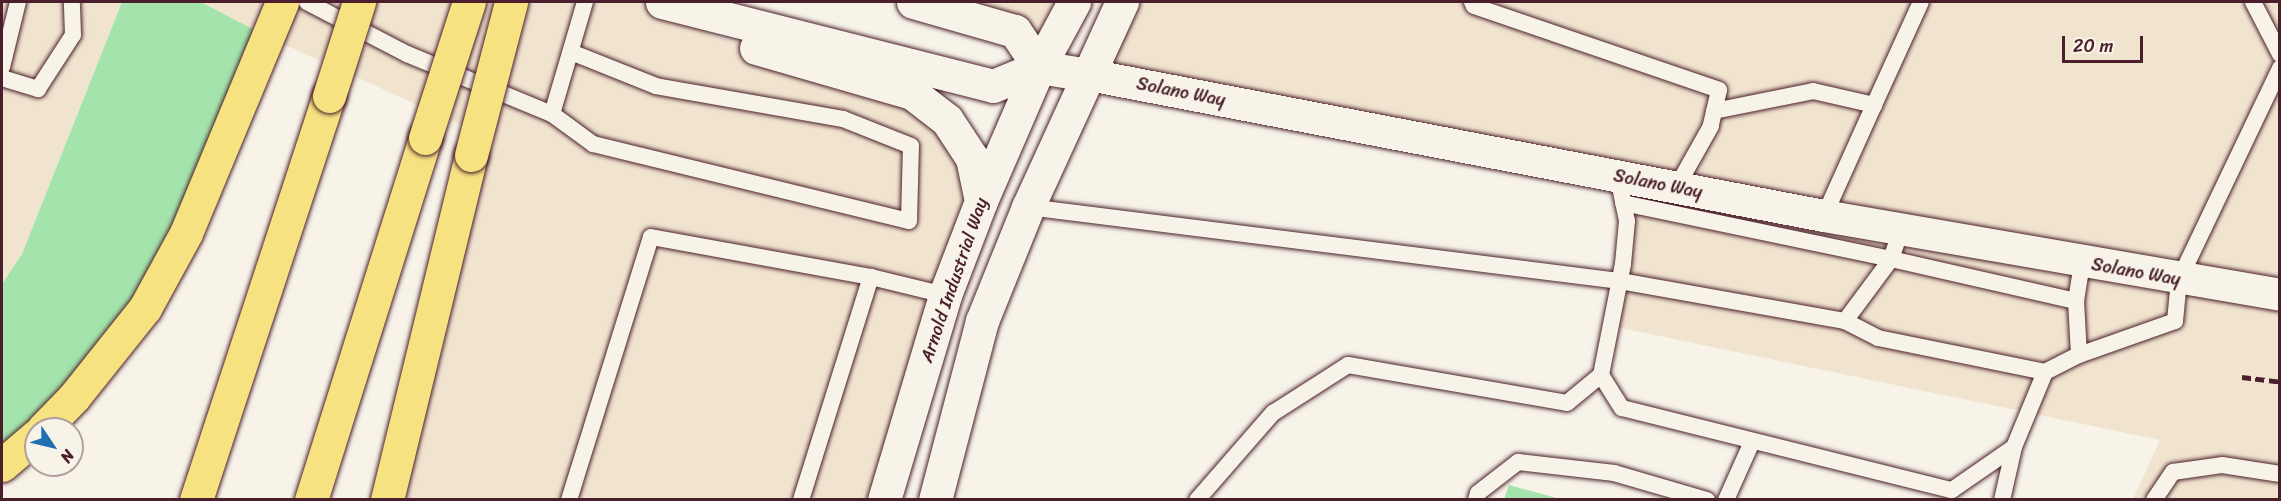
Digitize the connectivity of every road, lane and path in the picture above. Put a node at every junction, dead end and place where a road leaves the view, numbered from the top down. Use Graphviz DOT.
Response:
graph roads {
  1 [pos="18,2"];
  2 [pos="72,2"];
  3 [pos="282,2"];
  4 [pos="307,2"];
  5 [pos="359,2"];
  6 [pos="469,2"];
  7 [pos="511,2"];
  8 [pos="585,2"];
  9 [pos="913,2"];
  10 [pos="1074,2"];
  11 [pos="1122,2"];
  12 [pos="1472,2"];
  13 [pos="1921,2"];
  14 [pos="2253,2"];
  15 [pos="673,4"];
  16 [pos="962,8"];
  17 [pos="571,51"];
  18 [pos="2280,54"];
  19 [pos="2,67"];
  20 [pos="1039,67"];
  21 [pos="2280,68"];
  22 [pos="1089,75"];
  23 [pos="2,78"];
  24 [pos="1874,105"];
  25 [pos="1714,111"];
  26 [pos="552,114"];
  27 [pos="1676,188"];
  28 [pos="1621,190"];
  29 [pos="981,201"];
  30 [pos="1028,207"];
  31 [pos="1824,216"];
  32 [pos="1896,244"];
  33 [pos="2082,263"];
  34 [pos="871,277"];
  35 [pos="2179,280"];
  36 [pos="1620,281"];
  37 [pos="945,295"];
  38 [pos="2280,296"];
  39 [pos="2076,301"];
  40 [pos="1845,321"];
  41 [pos="2079,355"];
  42 [pos="2045,372"];
  43 [pos="1601,375"];
  44 [pos="54,417"];
  45 [pos="1752,442"];
  46 [pos="24,446"];
  47 [pos="2014,447"];
  48 [pos="2,465"];
  49 [pos="2280,474"];
  50 [pos="196,500"];
  51 [pos="311,500"];
  52 [pos="387,500"];
  53 [pos="568,500"];
  54 [pos="801,500"];
  55 [pos="884,500"];
  56 [pos="935,500"];
  57 [pos="1197,500"];
  58 [pos="1476,500"];
  59 [pos="1707,500"];
  60 [pos="1726,500"];
  61 [pos="2002,500"];
  62 [pos="2154,500"];
  1 -- 19 [label="lane"];
  2 -- 23 [label="lane"];
  3 -- 44 [label="highway"];
  4 -- 26 [label="lane"];
  5 -- 50 [label="highway, bridge"];
  6 -- 51 [label="highway, bridge"];
  7 -- 52 [label="highway, bridge"];
  8 -- 17 [label="lane"];
  9 -- 16 [label="street"];
  10 -- 20 [label="street, Arnold Industrial Way"];
  11 -- 22 [label="street"];
  12 -- 25 [label="lane"];
  13 -- 24 [label="lane"];
  14 -- 18 [label="lane"];
  15 -- 20 [label="street"];
  15 -- 29 [label="street"];
  16 -- 20 [label="street"];
  17 -- 26 [label="lane"];
  17 -- 26 [label="lane"];
  20 -- 22 [label="street, Solano Way"];
  20 -- 29 [label="street, Arnold Industrial Way"];
  21 -- 35 [label="lane"];
  22 -- 28 [label="street, Solano Way"];
  22 -- 30 [label="street"];
  24 -- 25 [label="lane"];
  24 -- 31 [label="lane"];
  25 -- 27 [label="lane"];
  27 -- 28 [label="street, Solano Way"];
  27 -- 31 [label="street, Solano Way"];
  28 -- 32 [label="lane"];
  28 -- 36 [label="lane"];
  29 -- 37 [label="street, Arnold Industrial Way"];
  30 -- 36 [label="lane"];
  30 -- 56 [label="street"];
  31 -- 32 [label="street, Solano Way"];
  32 -- 33 [label="street, Solano Way"];
  32 -- 39 [label="lane"];
  32 -- 40 [label="lane"];
  33 -- 35 [label="street, Solano Way"];
  33 -- 39 [label="lane"];
  34 -- 37 [label="lane"];
  34 -- 53 [label="lane"];
  34 -- 54 [label="lane"];
  35 -- 38 [label="street, Solano Way"];
  35 -- 41 [label="lane"];
  36 -- 40 [label="lane"];
  36 -- 43 [label="lane"];
  37 -- 55 [label="street, Arnold Industrial Way"];
  39 -- 41 [label="lane"];
  40 -- 42 [label="lane"];
  41 -- 42 [label="lane"];
  42 -- 47 [label="lane"];
  43 -- 45 [label="lane"];
  43 -- 57 [label="lane"];
  45 -- 47 [label="lane"];
  45 -- 60 [label="lane"];
  46 -- 48 [label="highway"];
  47 -- 61 [label="lane"];
  49 -- 62 [label="lane"];
  58 -- 59 [label="lane"];
}
